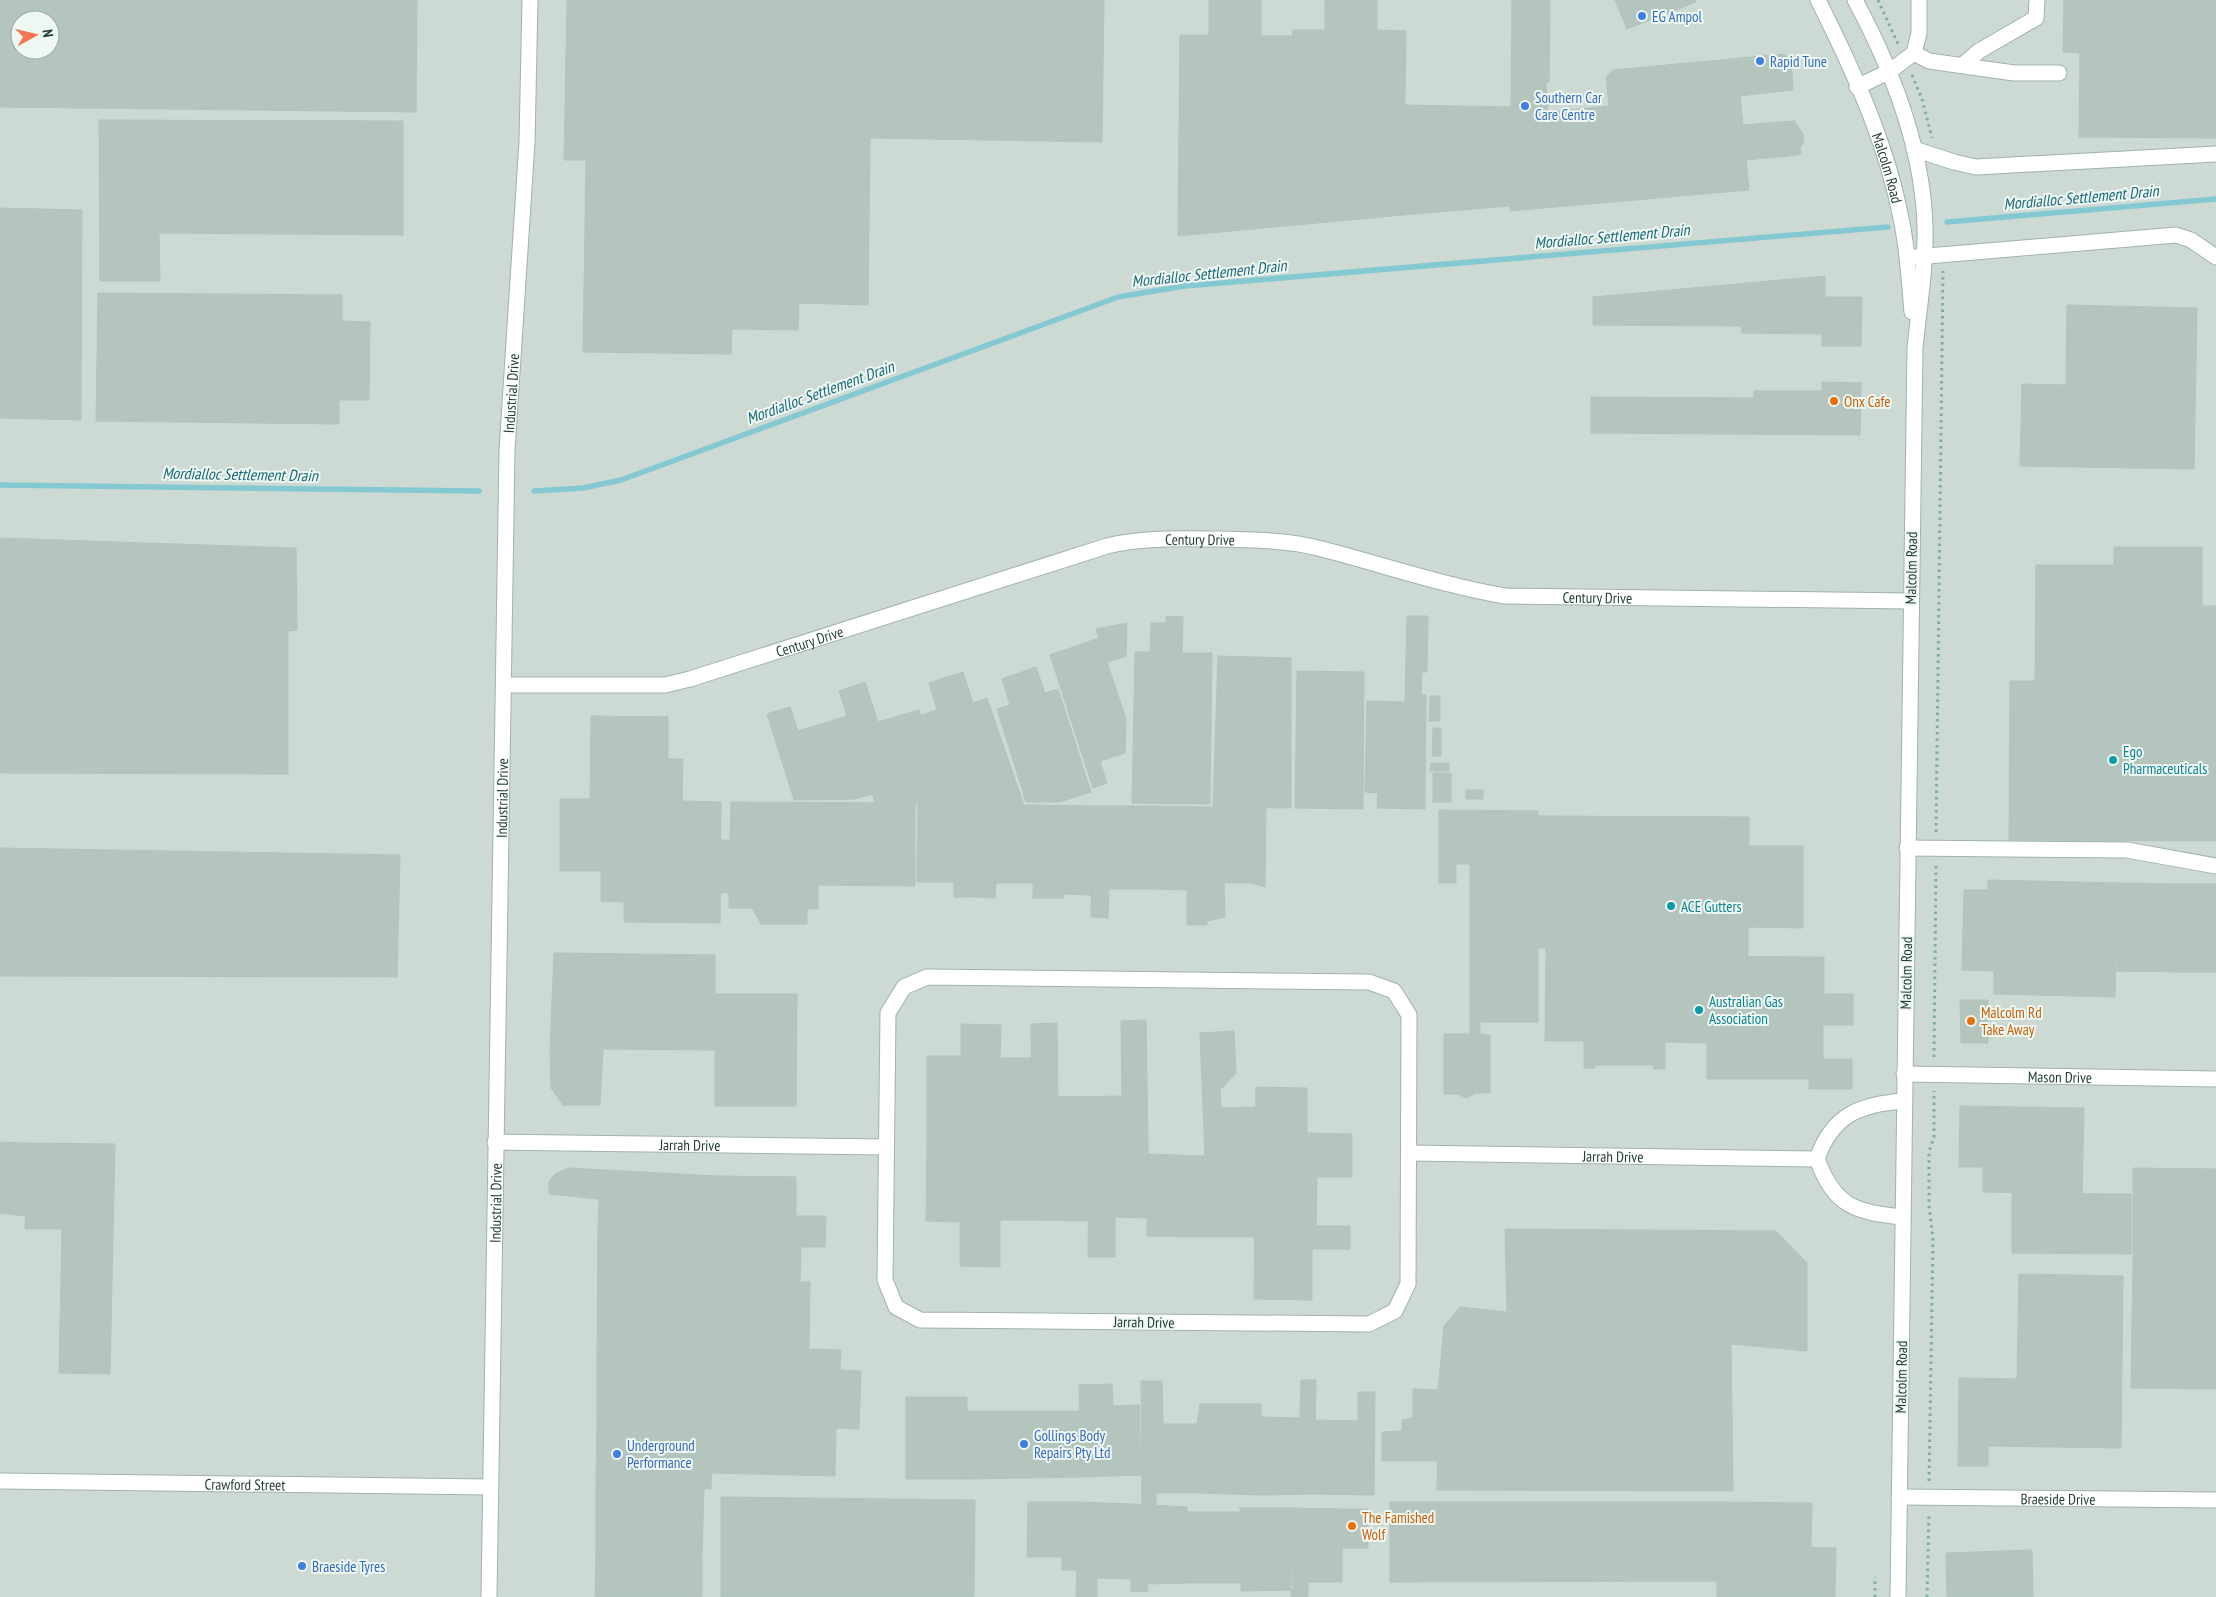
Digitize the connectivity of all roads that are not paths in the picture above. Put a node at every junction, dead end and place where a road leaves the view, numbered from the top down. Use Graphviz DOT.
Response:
graph roads {
  1 [pos="530,0"];
  2 [pos="1818,0"];
  3 [pos="1855,0"];
  4 [pos="1918,0"];
  5 [pos="2037,0"];
  6 [pos="1910,56"];
  7 [pos="1964,64"];
  8 [pos="1890,72"];
  9 [pos="2059,73"];
  10 [pos="1857,87"];
  11 [pos="1914,149"];
  12 [pos="2216,154"];
  13 [pos="1924,256"];
  14 [pos="2216,257"];
  15 [pos="1907,258"];
  16 [pos="1915,348"];
  17 [pos="1910,600"];
  18 [pos="504,685"];
  19 [pos="1907,848"];
  20 [pos="2216,866"];
  21 [pos="1904,1074"];
  22 [pos="2216,1079"];
  23 [pos="1904,1101"];
  24 [pos="495,1142"];
  25 [pos="886,1147"];
  26 [pos="1409,1153"];
  27 [pos="1817,1159"];
  28 [pos="1903,1217"];
  29 [pos="0,1481"];
  30 [pos="490,1487"];
  31 [pos="1899,1497"];
  32 [pos="2216,1500"];
  33 [pos="489,1597"];
  34 [pos="1898,1597"];
  1 -- 18 [label="street, Industrial Drive"];
  2 -- 10 [label="street, Malcolm Road"];
  3 -- 8 [label="street, Malcolm Road"];
  4 -- 6 [label="street"];
  5 -- 7 [label="street"];
  6 -- 7 [label="street"];
  6 -- 8 [label="street"];
  7 -- 9 [label="street"];
  8 -- 10 [label="street"];
  8 -- 11 [label="street, Malcolm Road"];
  10 -- 15 [label="street, Malcolm Road"];
  11 -- 12 [label="street"];
  11 -- 13 [label="street, Malcolm Road"];
  13 -- 14 [label="street"];
  13 -- 15 [label="street"];
  13 -- 16 [label="street, Malcolm Road"];
  15 -- 16 [label="street, Malcolm Road"];
  16 -- 17 [label="street, Malcolm Road"];
  17 -- 18 [label="street, Century Drive"];
  17 -- 19 [label="street, Malcolm Road"];
  18 -- 24 [label="street, Industrial Drive"];
  19 -- 20 [label="street"];
  19 -- 21 [label="street, Malcolm Road"];
  21 -- 22 [label="street, Mason Drive"];
  21 -- 23 [label="street, Malcolm Road"];
  23 -- 27 [label="street"];
  23 -- 28 [label="street, Malcolm Road"];
  24 -- 25 [label="street, Jarrah Drive"];
  24 -- 30 [label="street, Industrial Drive"];
  25 -- 26 [label="street, Jarrah Drive"];
  25 -- 26 [label="street, Jarrah Drive"];
  26 -- 27 [label="street, Jarrah Drive"];
  27 -- 28 [label="street"];
  28 -- 31 [label="street, Malcolm Road"];
  29 -- 30 [label="street, Crawford Street"];
  30 -- 33 [label="street, Industrial Drive"];
  31 -- 32 [label="street, Braeside Drive"];
  31 -- 34 [label="street, Malcolm Road"];
}
